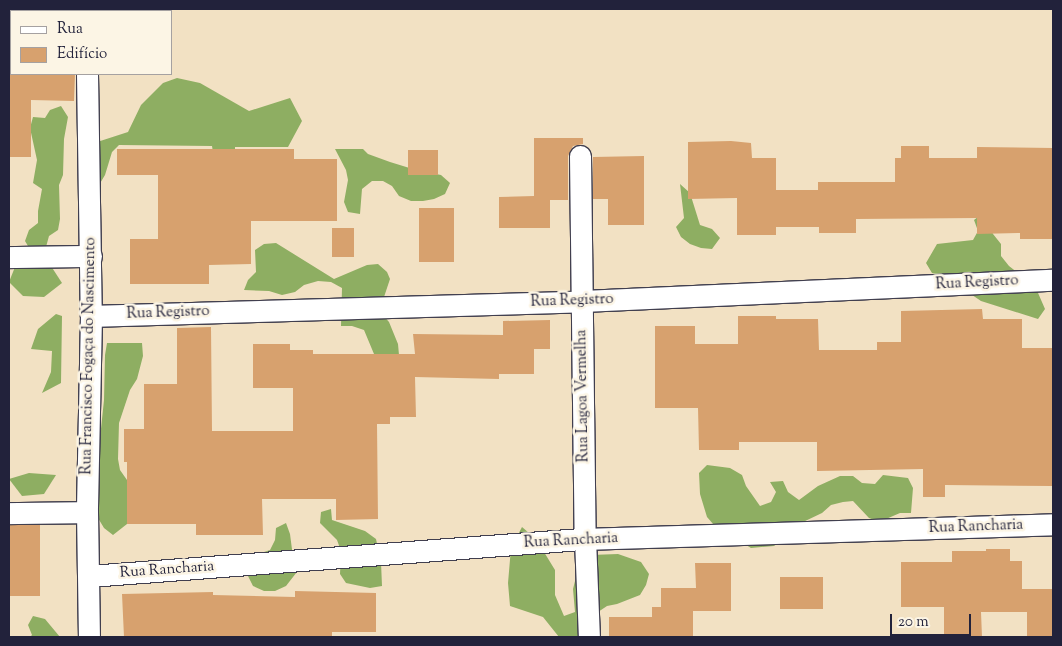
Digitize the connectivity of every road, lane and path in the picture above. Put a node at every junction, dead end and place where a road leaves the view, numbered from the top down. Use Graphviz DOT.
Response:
graph roads {
  1 [pos="58,9"];
  2 [pos="86,10"];
  3 [pos="87,75"];
  4 [pos="580,156"];
  5 [pos="91,256"];
  6 [pos="9,257"];
  7 [pos="1053,280"];
  8 [pos="582,301"];
  9 [pos="92,316"];
  10 [pos="86,512"];
  11 [pos="9,513"];
  12 [pos="1053,524"];
  13 [pos="585,540"];
  14 [pos="89,576"];
  15 [pos="89,637"];
  16 [pos="589,637"];
  1 -- 2 [label="street"];
  3 -- 5 [label="street, Rua Francisco Fogaça do Nascimento"];
  4 -- 8 [label="street, Rua Lagoa Vermelha"];
  5 -- 6 [label="street"];
  5 -- 9 [label="street, Rua Francisco Fogaça do Nascimento"];
  7 -- 8 [label="street, Rua Registro"];
  8 -- 9 [label="street, Rua Registro"];
  8 -- 13 [label="street, Rua Lagoa Vermelha"];
  9 -- 10 [label="street, Rua Francisco Fogaça do Nascimento"];
  10 -- 11 [label="street"];
  10 -- 14 [label="street, Rua Francisco Fogaça do Nascimento"];
  12 -- 13 [label="street, Rua Rancharia"];
  13 -- 14 [label="street, Rua Rancharia"];
  13 -- 16 [label="street, Rua Lagoa Vermelha"];
  14 -- 15 [label="street, Rua Francisco Fogaça do Nascimento"];
}
